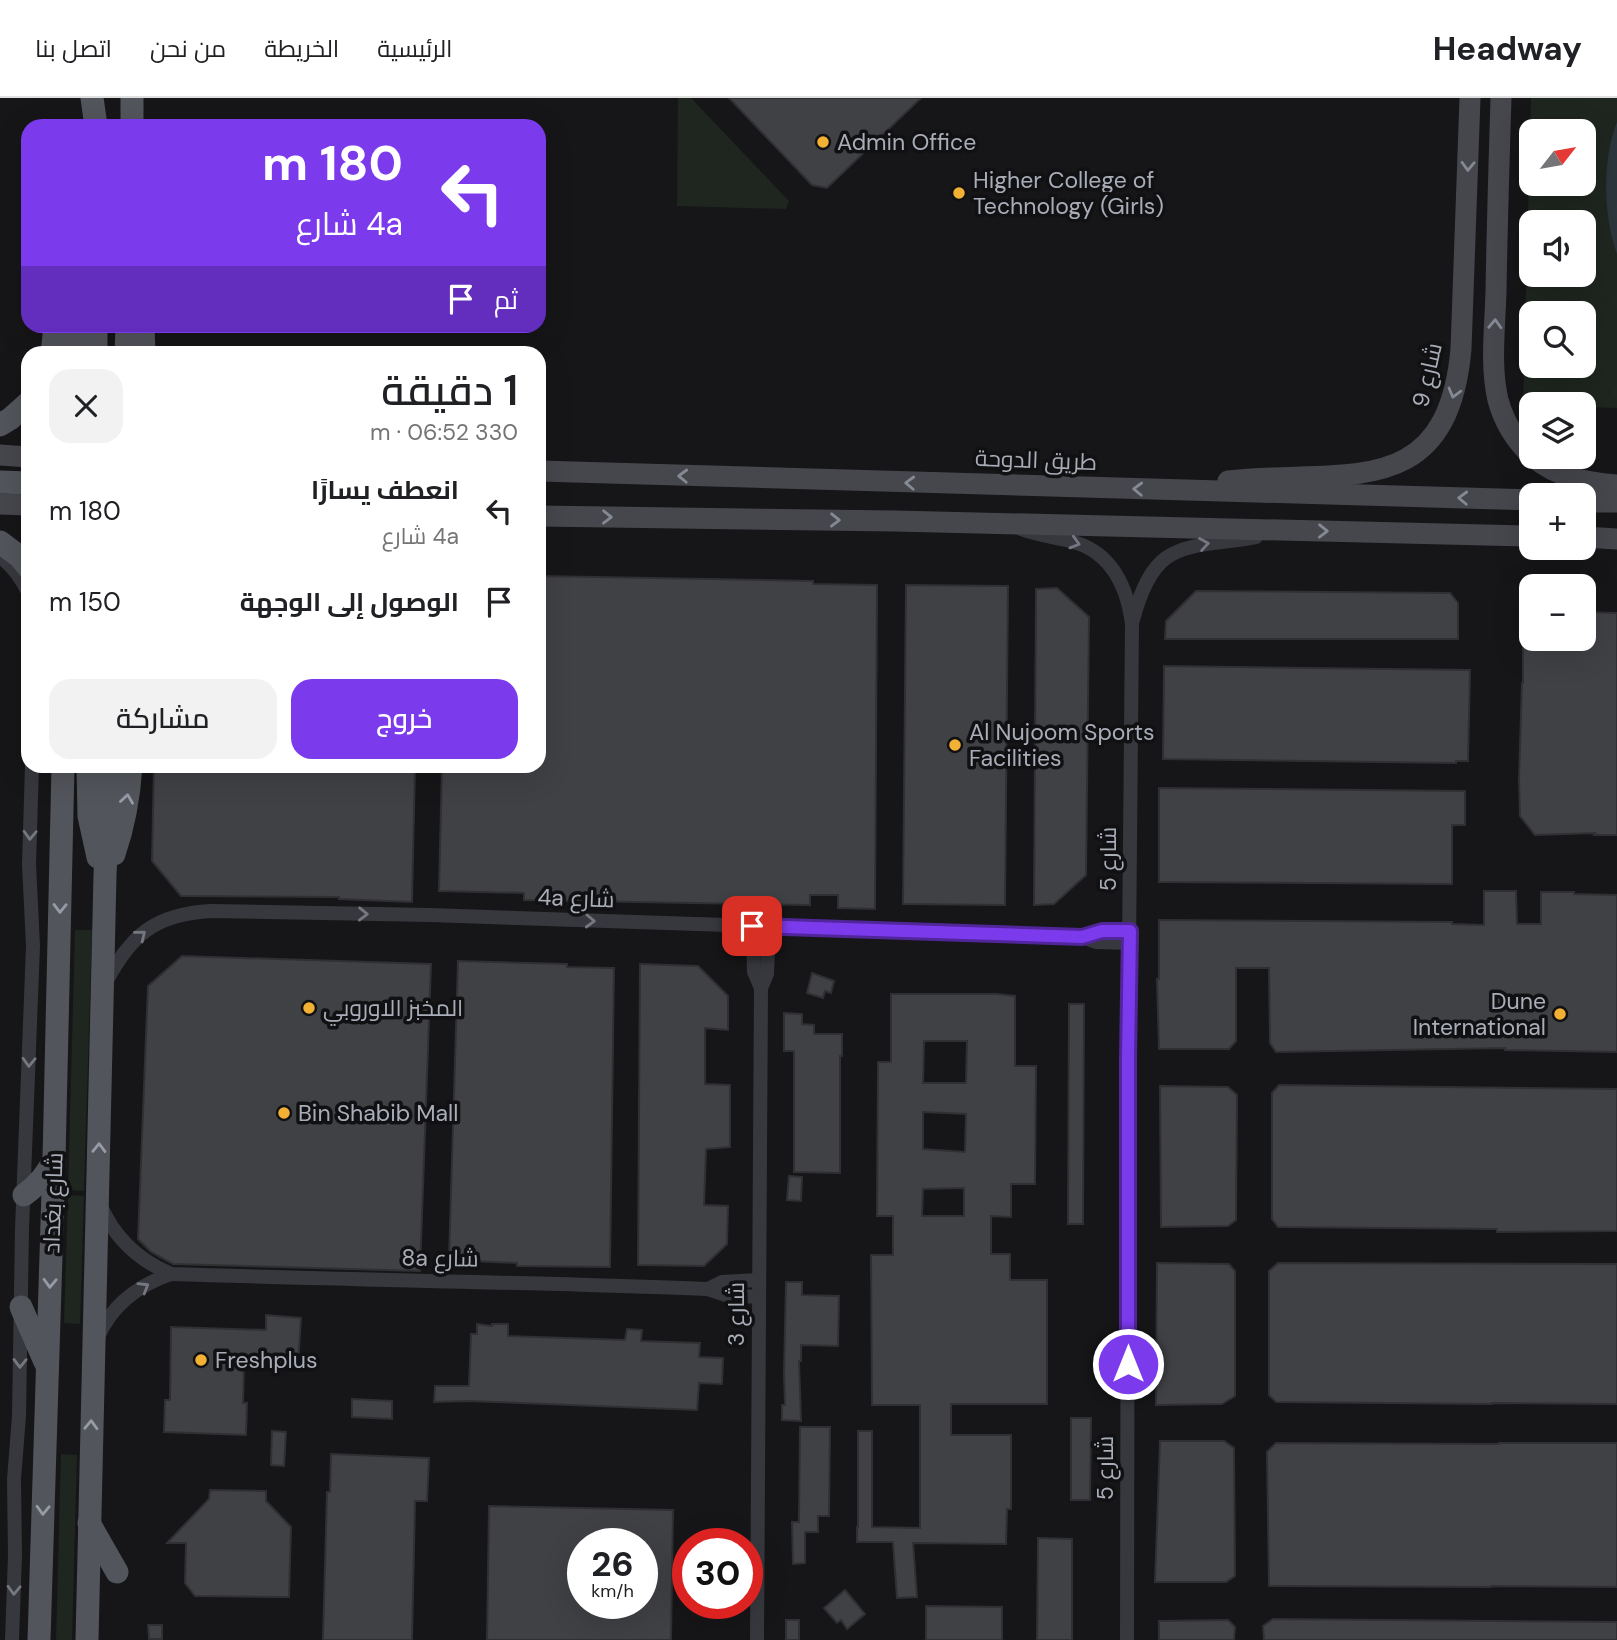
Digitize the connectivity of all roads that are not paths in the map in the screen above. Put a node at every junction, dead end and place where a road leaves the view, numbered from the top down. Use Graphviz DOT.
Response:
graph roads {
  1 [pos="81,98"];
  2 [pos="92,98"];
  3 [pos="132,98"];
  4 [pos="1470,98"];
  5 [pos="1501,98"];
  6 [pos="80,119"];
  7 [pos="95,119"];
  8 [pos="132,119"];
  9 [pos="21,409"];
  10 [pos="0,425"];
  11 [pos="1519,441"];
  12 [pos="0,455"];
  13 [pos="21,456"];
  14 [pos="1550,469"];
  15 [pos="546,471"];
  16 [pos="0,482"];
  17 [pos="21,483"];
  18 [pos="1617,485"];
  19 [pos="1180,491"];
  20 [pos="1519,500"];
  21 [pos="1596,502"];
  22 [pos="1617,502"];
  23 [pos="0,504"];
  24 [pos="21,505"];
  25 [pos="546,516"];
  26 [pos="1009,524"];
  27 [pos="1282,530"];
  28 [pos="1519,536"];
  29 [pos="1596,538"];
  30 [pos="1617,539"];
  31 [pos="0,542"];
  32 [pos="0,557"];
  33 [pos="21,558"];
  34 [pos="21,580"];
  35 [pos="1132,624"];
  36 [pos="32,773"];
  37 [pos="63,773"];
  38 [pos="88,773"];
  39 [pos="109,773"];
  40 [pos="130,773"];
  41 [pos="105,876"];
  42 [pos="752,926"];
  43 [pos="769,927"];
  44 [pos="1130,937"];
  45 [pos="761,988"];
  46 [pos="102,990"];
  47 [pos="54,1159"];
  48 [pos="24,1195"];
  49 [pos="98,1199"];
  50 [pos="172,1273"];
  51 [pos="758,1280"];
  52 [pos="708,1289"];
  53 [pos="758,1297"];
  54 [pos="21,1307"];
  55 [pos="94,1346"];
  56 [pos="48,1368"];
  57 [pos="88,1523"];
  58 [pos="117,1572"];
  59 [pos="12,1640"];
  60 [pos="39,1640"];
  61 [pos="86,1640"];
  62 [pos="758,1640"];
  63 [pos="1127,1640"];
  1 -- 6 [label="main road"];
  2 -- 7 [label="main road"];
  3 -- 8 [label="main road"];
  4 -- 19 [label="main road, شارع 9, one-way"];
  11 -- 5 [label="main road, one-way"];
  9 -- 10 [label="main road"];
  12 -- 13 [label="main road"];
  14 -- 18 [label="main road"];
  19 -- 15 [label="main road, طريق الدوحة, one-way"];
  16 -- 17 [label="main road"];
  20 -- 19 [label="main road, طريق الدوحة, one-way"];
  21 -- 22 [label="main road"];
  23 -- 24 [label="main road"];
  25 -- 26 [label="main road, one-way"];
  26 -- 27 [label="main road"];
  26 -- 35 [label="street, شارع 5, one-way"];
  27 -- 28 [label="main road, one-way"];
  35 -- 27 [label="street, شارع 5, one-way"];
  29 -- 30 [label="main road"];
  31 -- 33 [label="main road"];
  32 -- 34 [label="street"];
  35 -- 44 [label="street, شارع 5"];
  36 -- 48 [label="street, one-way"];
  37 -- 47 [label="main road, شارع بغداد, one-way"];
  38 -- 41 [label="main road"];
  39 -- 41 [label="main road, شارع بغداد"];
  41 -- 40 [label="main road, one-way"];
  41 -- 46 [label="main road, شارع بغداد"];
  42 -- 43 [label="street, 4a شارع"];
  42 -- 45 [label="street, شارع 3"];
  46 -- 42 [label="street, 4a شارع, one-way"];
  43 -- 44 [label="street, 4a شارع"];
  43 -- 45 [label="street, شارع 3"];
  44 -- 63 [label="street, شارع 5"];
  45 -- 51 [label="street, شارع 3"];
  49 -- 46 [label="main road, شارع بغداد, one-way"];
  47 -- 48 [label="main road"];
  47 -- 56 [label="main road, شارع بغداد, one-way"];
  48 -- 54 [label="street"];
  49 -- 50 [label="street, 8a شارع"];
  49 -- 55 [label="main road, شارع بغداد"];
  50 -- 52 [label="street, 8a شارع"];
  55 -- 50 [label="street, 8a شارع, one-way"];
  51 -- 52 [label="street, 8a شارع"];
  51 -- 53 [label="street, شارع 3"];
  52 -- 53 [label="street, 8a شارع"];
  53 -- 62 [label="street, شارع 3"];
  54 -- 56 [label="main road"];
  54 -- 59 [label="street, one-way"];
  57 -- 55 [label="main road, شارع بغداد, one-way"];
  56 -- 60 [label="main road, شارع بغداد, one-way"];
  57 -- 58 [label="main road"];
  57 -- 61 [label="main road, شارع بغداد"];
}
